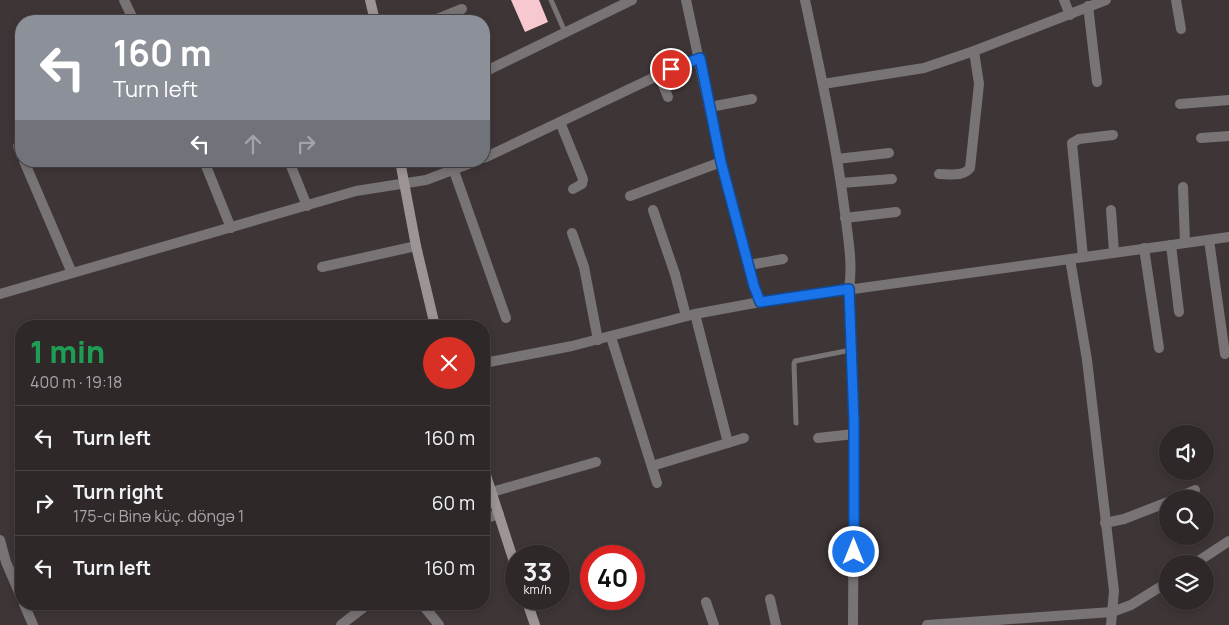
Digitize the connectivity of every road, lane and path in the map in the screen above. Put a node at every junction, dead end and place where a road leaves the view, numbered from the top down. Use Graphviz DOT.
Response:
graph roads {
  1 [pos="124,0"];
  2 [pos="370,0"];
  3 [pos="551,0"];
  4 [pos="632,0"];
  5 [pos="686,0"];
  6 [pos="805,0"];
  7 [pos="1064,0"];
  8 [pos="1106,0"];
  9 [pos="1176,0"];
  10 [pos="1088,6"];
  11 [pos="462,9"];
  12 [pos="1070,14"];
  13 [pos="131,15"];
  14 [pos="374,15"];
  15 [pos="447,15"];
  16 [pos="1181,29"];
  17 [pos="565,32"];
  18 [pos="974,51"];
  19 [pos="700,58"];
  20 [pos="490,69"];
  21 [pos="659,75"];
  22 [pos="1097,82"];
  23 [pos="823,84"];
  24 [pos="668,97"];
  25 [pos="752,99"];
  26 [pos="1229,100"];
  27 [pos="1180,104"];
  28 [pos="710,107"];
  29 [pos="560,122"];
  30 [pos="1113,135"];
  31 [pos="1229,136"];
  32 [pos="1201,138"];
  33 [pos="888,153"];
  34 [pos="490,155"];
  35 [pos="836,158"];
  36 [pos="721,162"];
  37 [pos="27,167"];
  38 [pos="207,167"];
  39 [pos="291,167"];
  40 [pos="401,167"];
  41 [pos="463,167"];
  42 [pos="454,171"];
  43 [pos="939,174"];
  44 [pos="892,179"];
  45 [pos="841,183"];
  46 [pos="404,185"];
  47 [pos="1183,187"];
  48 [pos="573,189"];
  49 [pos="630,196"];
  50 [pos="307,206"];
  51 [pos="653,210"];
  52 [pos="1111,210"];
  53 [pos="896,212"];
  54 [pos="845,218"];
  55 [pos="232,228"];
  56 [pos="572,233"];
  57 [pos="1229,237"];
  58 [pos="1209,240"];
  59 [pos="1185,243"];
  60 [pos="1171,245"];
  61 [pos="416,246"];
  62 [pos="1144,248"];
  63 [pos="1114,252"];
  64 [pos="1083,257"];
  65 [pos="783,259"];
  66 [pos="1070,259"];
  67 [pos="748,265"];
  68 [pos="322,267"];
  69 [pos="72,273"];
  70 [pos="849,289"];
  71 [pos="0,294"];
  72 [pos="760,302"];
  73 [pos="1180,312"];
  74 [pos="690,315"];
  75 [pos="506,318"];
  76 [pos="434,320"];
  77 [pos="611,336"];
  78 [pos="598,340"];
  79 [pos="1158,348"];
  80 [pos="852,350"];
  81 [pos="1225,354"];
  82 [pos="490,363"];
  83 [pos="796,423"];
  84 [pos="854,434"];
  85 [pos="744,438"];
  86 [pos="818,438"];
  87 [pos="728,443"];
  88 [pos="596,462"];
  89 [pos="652,466"];
  90 [pos="657,483"];
  91 [pos="490,486"];
  92 [pos="492,492"];
  93 [pos="1159,505"];
  94 [pos="499,514"];
  95 [pos="490,518"];
  96 [pos="1105,524"];
  97 [pos="0,540"];
  98 [pos="1229,541"];
  99 [pos="509,545"];
  100 [pos="1208,555"];
  101 [pos="3,563"];
  102 [pos="15,586"];
  103 [pos="1159,588"];
  104 [pos="770,599"];
  105 [pos="706,602"];
  106 [pos="27,610"];
  107 [pos="358,610"];
  108 [pos="427,610"];
  109 [pos="530,610"];
  110 [pos="1112,612"];
  111 [pos="33,625"];
  112 [pos="341,625"];
  113 [pos="439,625"];
  114 [pos="535,625"];
  115 [pos="714,625"];
  116 [pos="776,625"];
  117 [pos="853,625"];
  118 [pos="927,625"];
  119 [pos="1111,625"];
  1 -- 13 [label="street"];
  2 -- 14 [label="main road"];
  3 -- 17 [label="lane"];
  4 -- 17 [label="street"];
  5 -- 19 [label="street"];
  6 -- 23 [label="street"];
  7 -- 12 [label="street"];
  8 -- 10 [label="street"];
  9 -- 16 [label="street"];
  10 -- 12 [label="street"];
  10 -- 22 [label="street"];
  11 -- 15 [label="street"];
  12 -- 18 [label="street"];
  17 -- 20 [label="street"];
  18 -- 23 [label="street"];
  18 -- 43 [label="street"];
  19 -- 21 [label="street"];
  19 -- 28 [label="street"];
  21 -- 24 [label="street"];
  21 -- 29 [label="street"];
  23 -- 35 [label="street"];
  25 -- 28 [label="street"];
  26 -- 27 [label="street"];
  28 -- 36 [label="street"];
  29 -- 34 [label="street"];
  29 -- 48 [label="street"];
  30 -- 64 [label="street"];
  31 -- 32 [label="street"];
  33 -- 35 [label="street"];
  35 -- 45 [label="street"];
  36 -- 49 [label="street"];
  36 -- 67 [label="street"];
  37 -- 69 [label="street"];
  38 -- 55 [label="street"];
  39 -- 50 [label="street"];
  40 -- 46 [label="main road"];
  41 -- 42 [label="street"];
  42 -- 46 [label="street"];
  42 -- 75 [label="street"];
  44 -- 45 [label="street"];
  45 -- 54 [label="street"];
  46 -- 50 [label="street"];
  46 -- 61 [label="main road"];
  47 -- 59 [label="street"];
  50 -- 55 [label="street"];
  51 -- 74 [label="street"];
  52 -- 63 [label="street"];
  53 -- 54 [label="street"];
  54 -- 70 [label="street"];
  55 -- 69 [label="street"];
  56 -- 78 [label="street"];
  57 -- 58 [label="street"];
  58 -- 59 [label="street"];
  58 -- 81 [label="street"];
  59 -- 60 [label="street"];
  60 -- 62 [label="street"];
  60 -- 73 [label="street"];
  61 -- 68 [label="street"];
  61 -- 76 [label="main road"];
  62 -- 63 [label="street"];
  62 -- 79 [label="street"];
  63 -- 64 [label="street"];
  64 -- 66 [label="street"];
  65 -- 67 [label="street"];
  66 -- 70 [label="street"];
  66 -- 96 [label="street"];
  67 -- 72 [label="street"];
  69 -- 71 [label="street"];
  70 -- 72 [label="street"];
  70 -- 80 [label="street"];
  72 -- 74 [label="street"];
  74 -- 77 [label="street"];
  74 -- 87 [label="street"];
  77 -- 78 [label="street"];
  77 -- 89 [label="street"];
  78 -- 82 [label="street"];
  80 -- 83 [label="lane"];
  80 -- 84 [label="street"];
  84 -- 86 [label="street"];
  84 -- 117 [label="street"];
  85 -- 87 [label="street"];
  87 -- 89 [label="street"];
  88 -- 92 [label="street"];
  89 -- 90 [label="street"];
  91 -- 92 [label="main road"];
  92 -- 94 [label="main road"];
  93 -- 96 [label="street"];
  94 -- 95 [label="street"];
  94 -- 99 [label="main road"];
  96 -- 110 [label="street"];
  97 -- 101 [label="street"];
  98 -- 100 [label="street"];
  101 -- 102 [label="street"];
  103 -- 110 [label="street"];
  104 -- 116 [label="street"];
  105 -- 115 [label="street"];
  106 -- 111 [label="street"];
  107 -- 112 [label="street"];
  108 -- 113 [label="street"];
  109 -- 114 [label="main road"];
  110 -- 118 [label="street"];
  110 -- 119 [label="street"];
}
